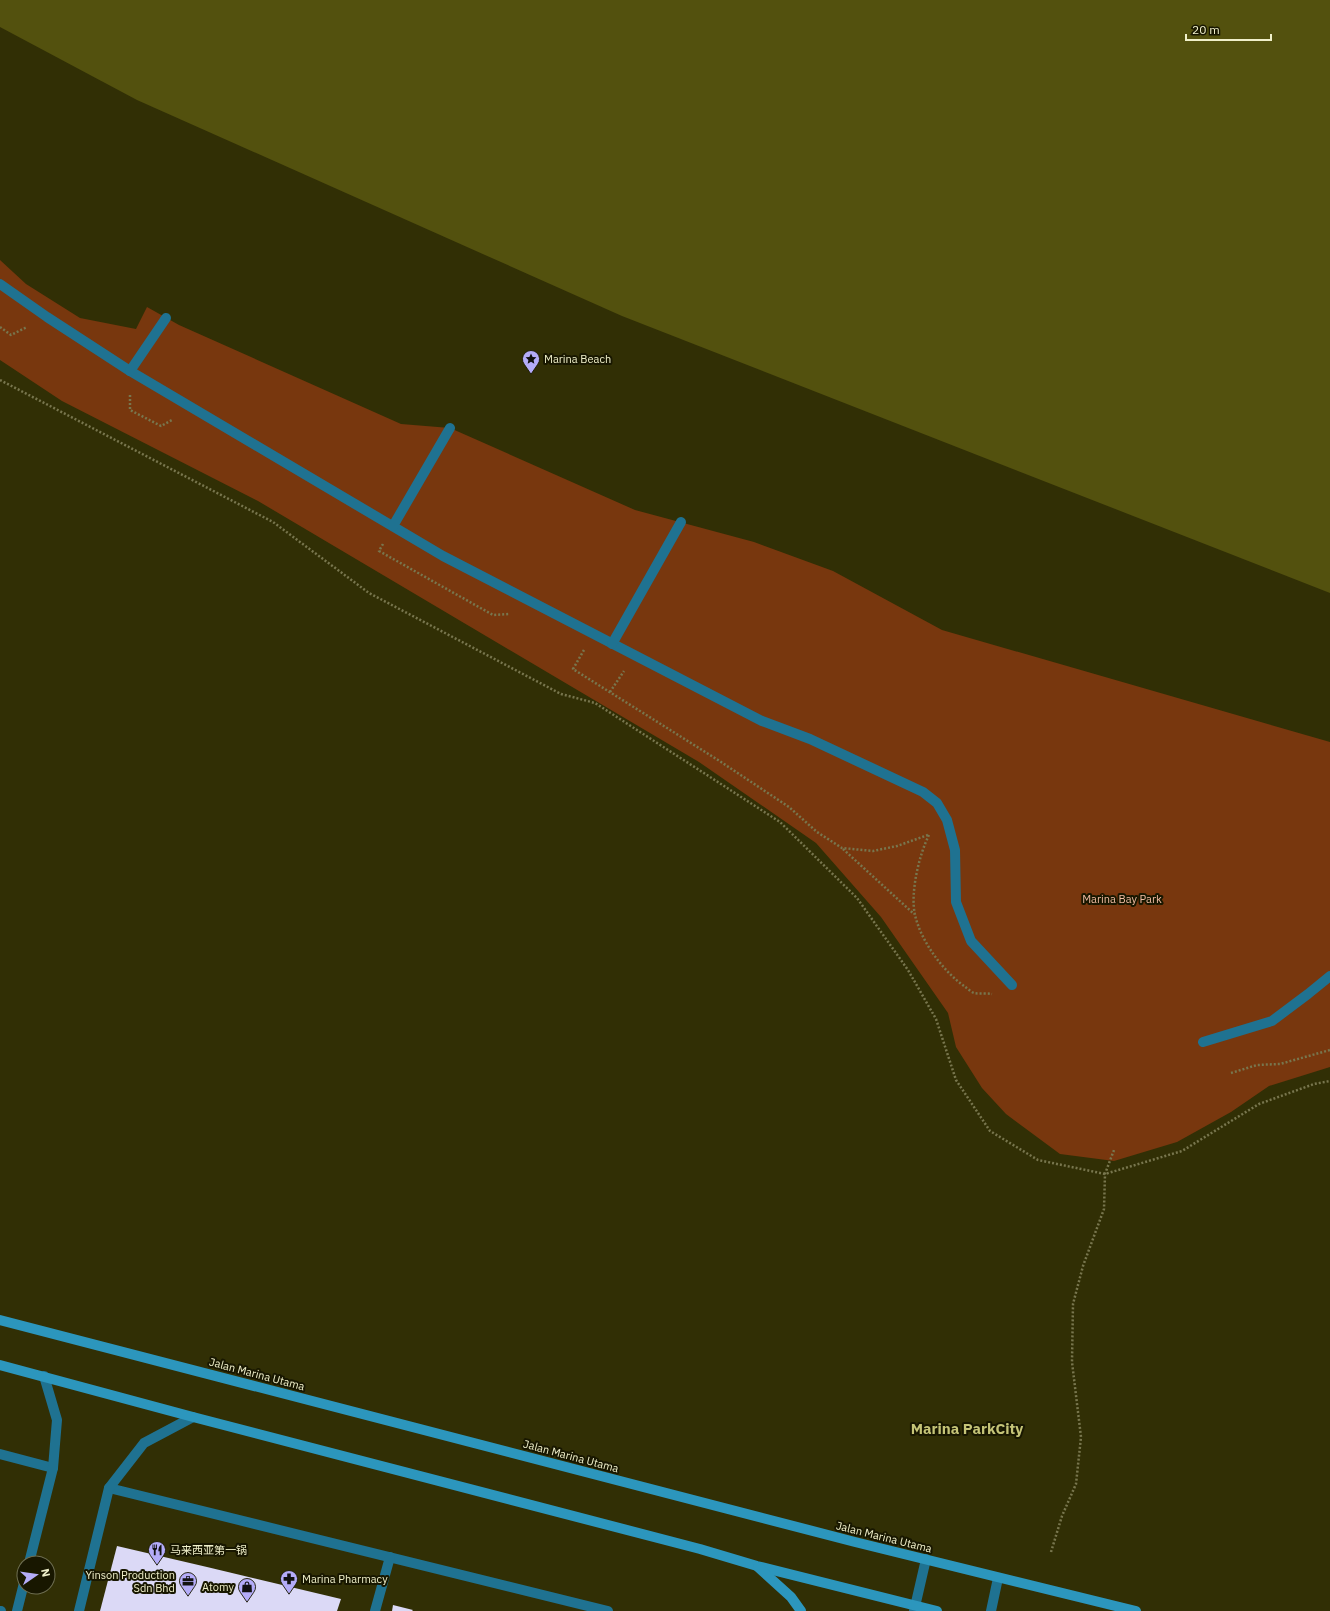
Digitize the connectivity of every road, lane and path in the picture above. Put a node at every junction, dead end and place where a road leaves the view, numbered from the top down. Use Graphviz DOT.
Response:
graph roads {
  1 [pos="0,284"];
  2 [pos="47,317"];
  3 [pos="166,318"];
  4 [pos="0,327"];
  5 [pos="130,371"];
  6 [pos="0,380"];
  7 [pos="450,428"];
  8 [pos="681,522"];
  9 [pos="393,526"];
  10 [pos="593,634"];
  11 [pos="612,644"];
  12 [pos="634,655"];
  13 [pos="610,692"];
  14 [pos="947,820"];
  15 [pos="928,835"];
  16 [pos="842,848"];
  17 [pos="915,914"];
  18 [pos="1330,976"];
  19 [pos="1012,985"];
  20 [pos="999,994"];
  21 [pos="1204,1042"];
  22 [pos="1330,1050"];
  23 [pos="1230,1073"];
  24 [pos="1330,1081"];
  25 [pos="1114,1150"];
  26 [pos="1105,1174"];
  27 [pos="0,1320"];
  28 [pos="0,1365"];
  29 [pos="44,1376"];
  30 [pos="193,1418"];
  31 [pos="0,1454"];
  32 [pos="53,1468"];
  33 [pos="109,1488"];
  34 [pos="1051,1552"];
  35 [pos="31,1555"];
  36 [pos="390,1557"];
  37 [pos="926,1560"];
  38 [pos="757,1566"];
  39 [pos="998,1578"];
  40 [pos="21,1595"];
  41 [pos="915,1608"];
  42 [pos="17,1611"];
  43 [pos="78,1611"];
  44 [pos="375,1611"];
  45 [pos="608,1611"];
  46 [pos="801,1611"];
  47 [pos="937,1611"];
  48 [pos="992,1611"];
  49 [pos="1136,1611"];
  1 -- 2 [label="street"];
  2 -- 4 [label="path"];
  2 -- 5 [label="street"];
  3 -- 5 [label="street"];
  5 -- 9 [label="street"];
  6 -- 26 [label="path"];
  7 -- 9 [label="street"];
  8 -- 11 [label="street"];
  9 -- 10 [label="street"];
  10 -- 11 [label="street"];
  10 -- 13 [label="path"];
  11 -- 12 [label="street"];
  12 -- 13 [label="path"];
  12 -- 14 [label="street"];
  13 -- 16 [label="path"];
  14 -- 15 [label="path"];
  14 -- 19 [label="street"];
  15 -- 16 [label="path"];
  15 -- 17 [label="path"];
  16 -- 17 [label="path"];
  17 -- 20 [label="path"];
  18 -- 21 [label="street"];
  22 -- 23 [label="path"];
  24 -- 26 [label="path"];
  25 -- 26 [label="path"];
  26 -- 34 [label="path"];
  27 -- 37 [label="main road, Jalan Marina Utama"];
  28 -- 29 [label="main road"];
  29 -- 30 [label="main road"];
  29 -- 32 [label="street"];
  30 -- 33 [label="street"];
  30 -- 38 [label="main road"];
  31 -- 32 [label="street"];
  32 -- 35 [label="street"];
  33 -- 36 [label="street"];
  33 -- 43 [label="street"];
  36 -- 44 [label="street"];
  36 -- 45 [label="street"];
  37 -- 39 [label="main road, Jalan Marina Utama"];
  37 -- 41 [label="street"];
  38 -- 41 [label="main road"];
  38 -- 46 [label="main road"];
  39 -- 48 [label="street"];
  39 -- 49 [label="main road, Jalan Marina Utama"];
  40 -- 42 [label="street"];
  41 -- 47 [label="main road"];
}
